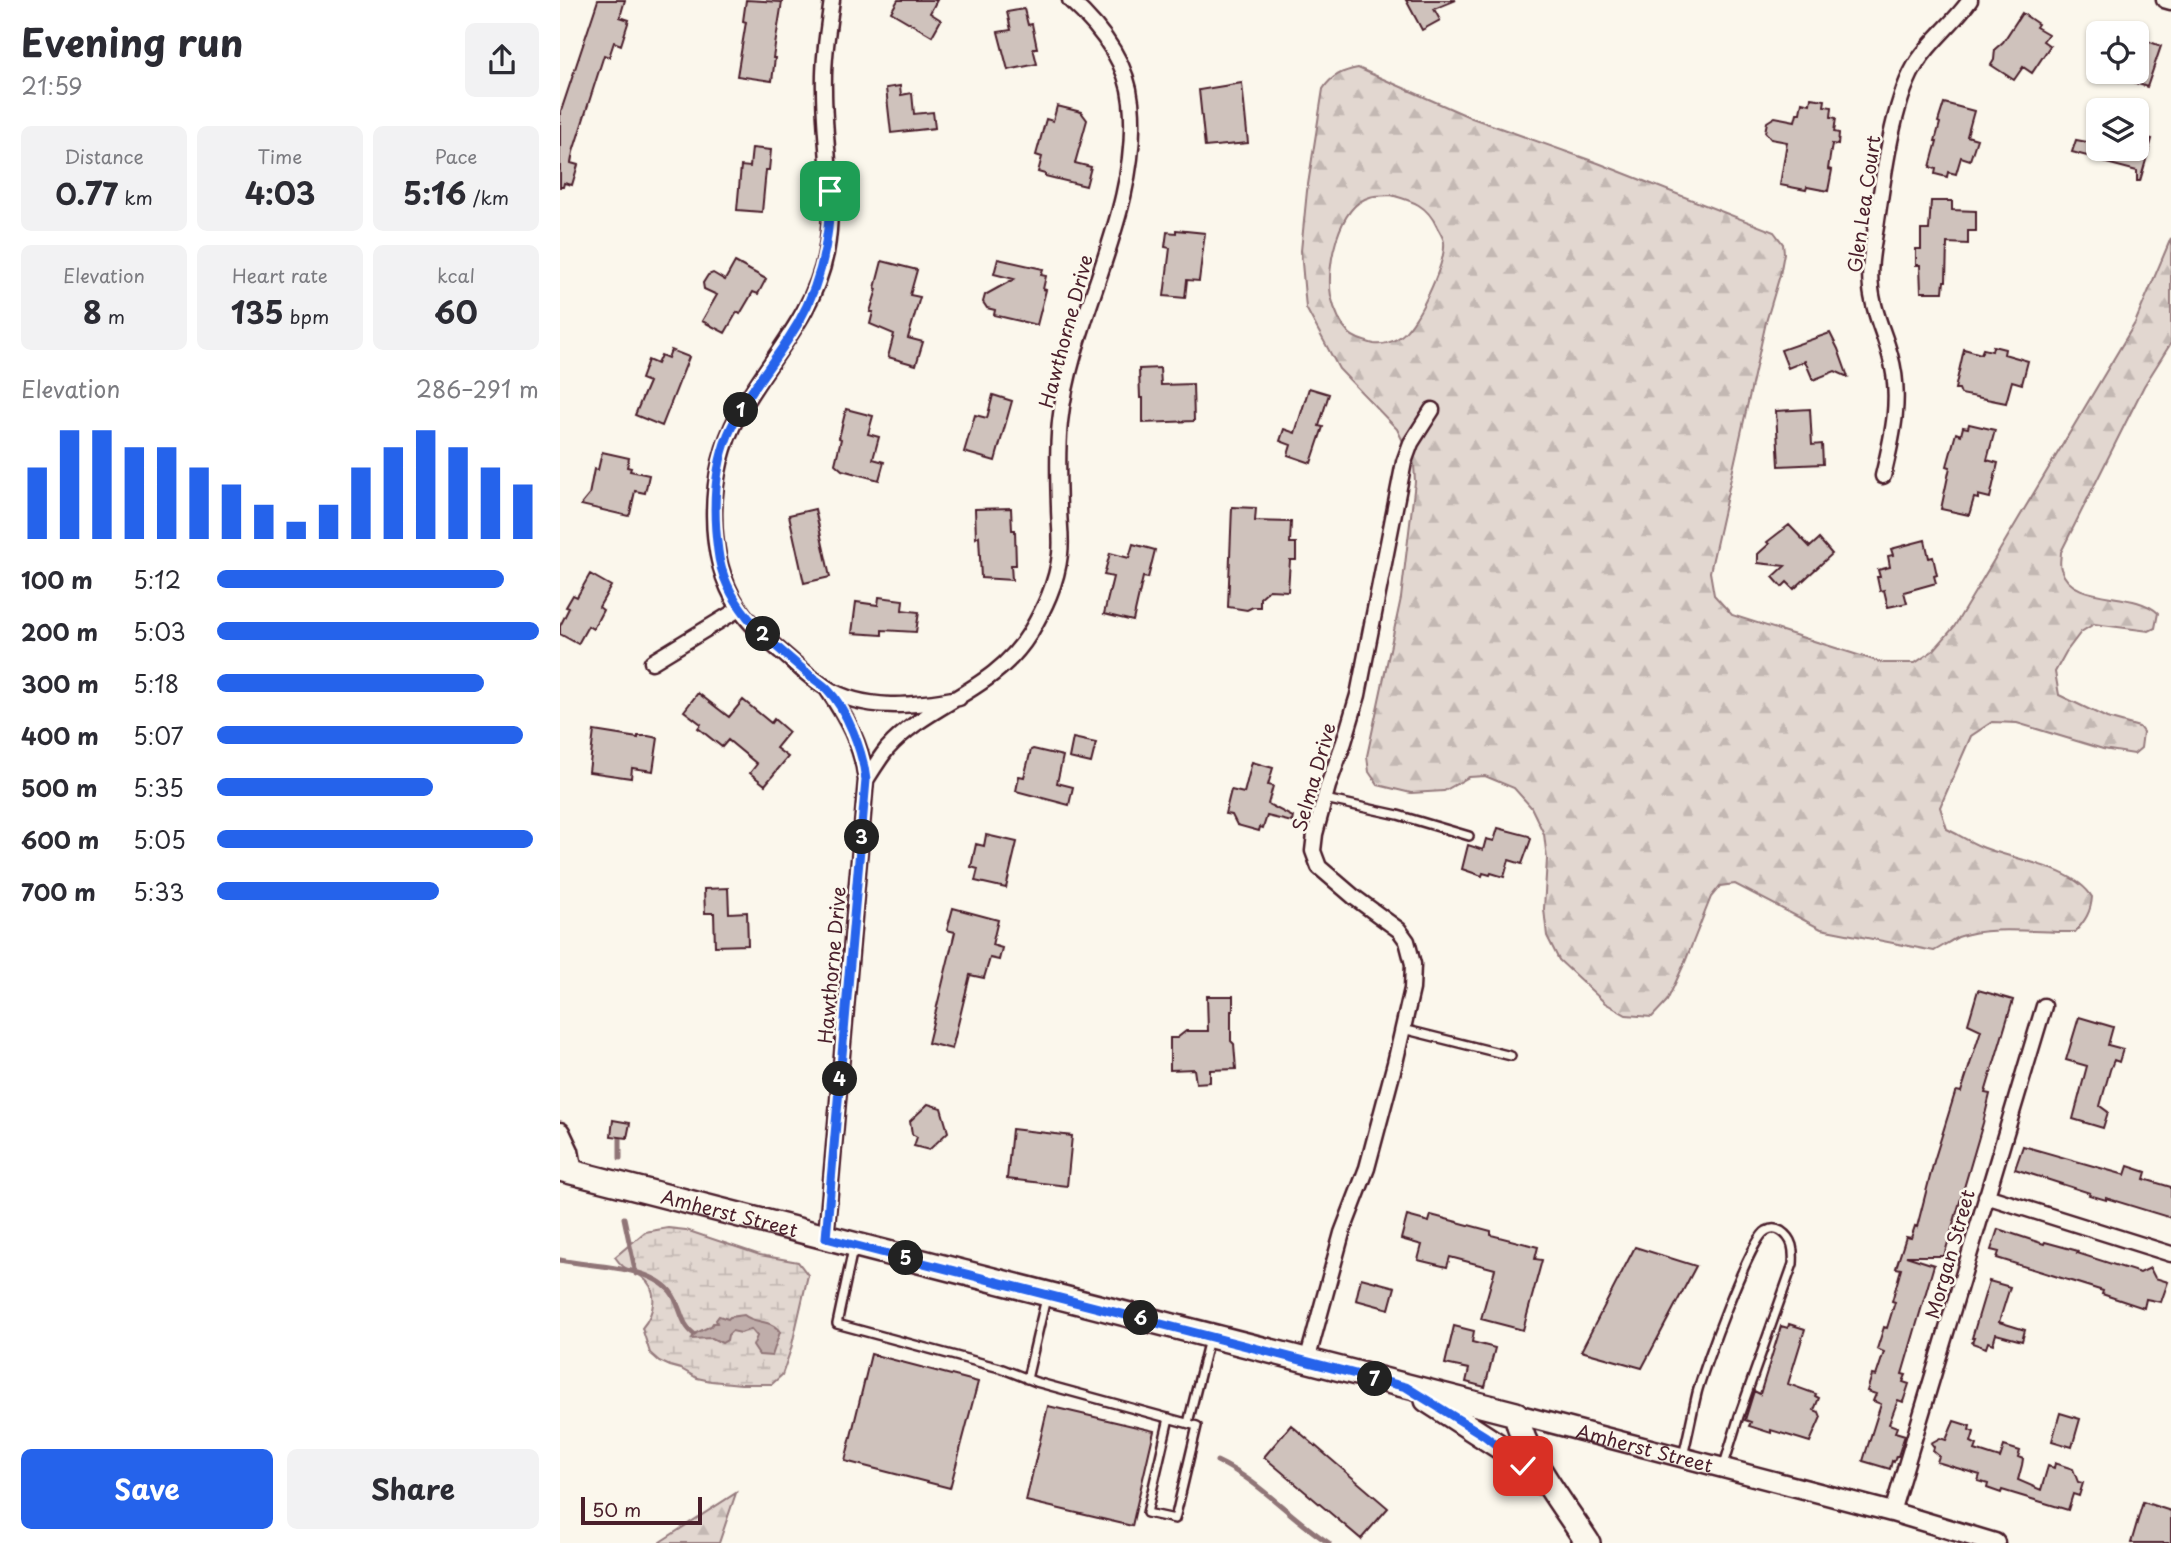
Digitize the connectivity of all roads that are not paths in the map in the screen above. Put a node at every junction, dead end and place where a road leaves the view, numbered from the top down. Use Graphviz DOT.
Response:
graph roads {
  1 [pos="832,0"];
  2 [pos="1070,0"];
  3 [pos="1970,0"];
  4 [pos="2164,0"];
  5 [pos="2171,2"];
  6 [pos="1432,410"];
  7 [pos="1883,476"];
  8 [pos="739,608"];
  9 [pos="652,662"];
  10 [pos="827,689"];
  11 [pos="959,698"];
  12 [pos="866,780"];
  13 [pos="1325,799"];
  14 [pos="1469,836"];
  15 [pos="2044,1006"];
  16 [pos="1403,1029"];
  17 [pos="1511,1056"];
  18 [pos="560,1132"];
  19 [pos="567,1171"];
  20 [pos="1986,1196"];
  21 [pos="826,1238"];
  22 [pos="854,1245"];
  23 [pos="2171,1254"];
  24 [pos="1047,1294"];
  25 [pos="1210,1336"];
  26 [pos="1307,1361"];
  27 [pos="1027,1379"];
  28 [pos="1406,1387"];
  29 [pos="1516,1414"];
  30 [pos="1169,1418"];
  31 [pos="1188,1423"];
  32 [pos="1682,1457"];
  33 [pos="1723,1468"];
  34 [pos="1561,1501"];
  35 [pos="1892,1512"];
  36 [pos="1588,1543"];
  37 [pos="1995,1543"];
  1 -- 8 [label="street, Hawthorne Drive"];
  2 -- 11 [label="street, Hawthorne Drive"];
  3 -- 7 [label="street, Glen Lea Court"];
  4 -- 5 [label="street"];
  6 -- 13 [label="street, Selma Drive"];
  8 -- 9 [label="street"];
  8 -- 10 [label="street, Hawthorne Drive"];
  10 -- 11 [label="street, Hawthorne Drive"];
  10 -- 12 [label="street, Hawthorne Drive"];
  11 -- 12 [label="street, Hawthorne Drive"];
  12 -- 21 [label="street, Hawthorne Drive"];
  13 -- 14 [label="lane"];
  13 -- 16 [label="street, Selma Drive"];
  15 -- 20 [label="street, Morgan Street"];
  16 -- 17 [label="lane"];
  16 -- 26 [label="street, Selma Drive"];
  18 -- 19 [label="street"];
  19 -- 21 [label="main road, Amherst Street"];
  20 -- 23 [label="street"];
  20 -- 35 [label="street, Morgan Street"];
  21 -- 22 [label="main road, Amherst Street"];
  22 -- 24 [label="main road, Amherst Street"];
  22 -- 27 [label="lane"];
  24 -- 25 [label="main road, Amherst Street"];
  24 -- 27 [label="lane"];
  25 -- 26 [label="main road, Amherst Street"];
  25 -- 31 [label="lane"];
  26 -- 28 [label="main road, Amherst Street"];
  27 -- 30 [label="lane"];
  28 -- 29 [label="main road, Amherst Street"];
  28 -- 34 [label="main road"];
  29 -- 32 [label="street, Amherst Street"];
  29 -- 34 [label="main road"];
  30 -- 31 [label="lane"];
  30 -- 31 [label="lane"];
  32 -- 33 [label="street, Amherst Street"];
  32 -- 33 [label="lane"];
  33 -- 35 [label="street, Amherst Street"];
  34 -- 36 [label="main road"];
  35 -- 37 [label="street, Amherst Street"];
}
